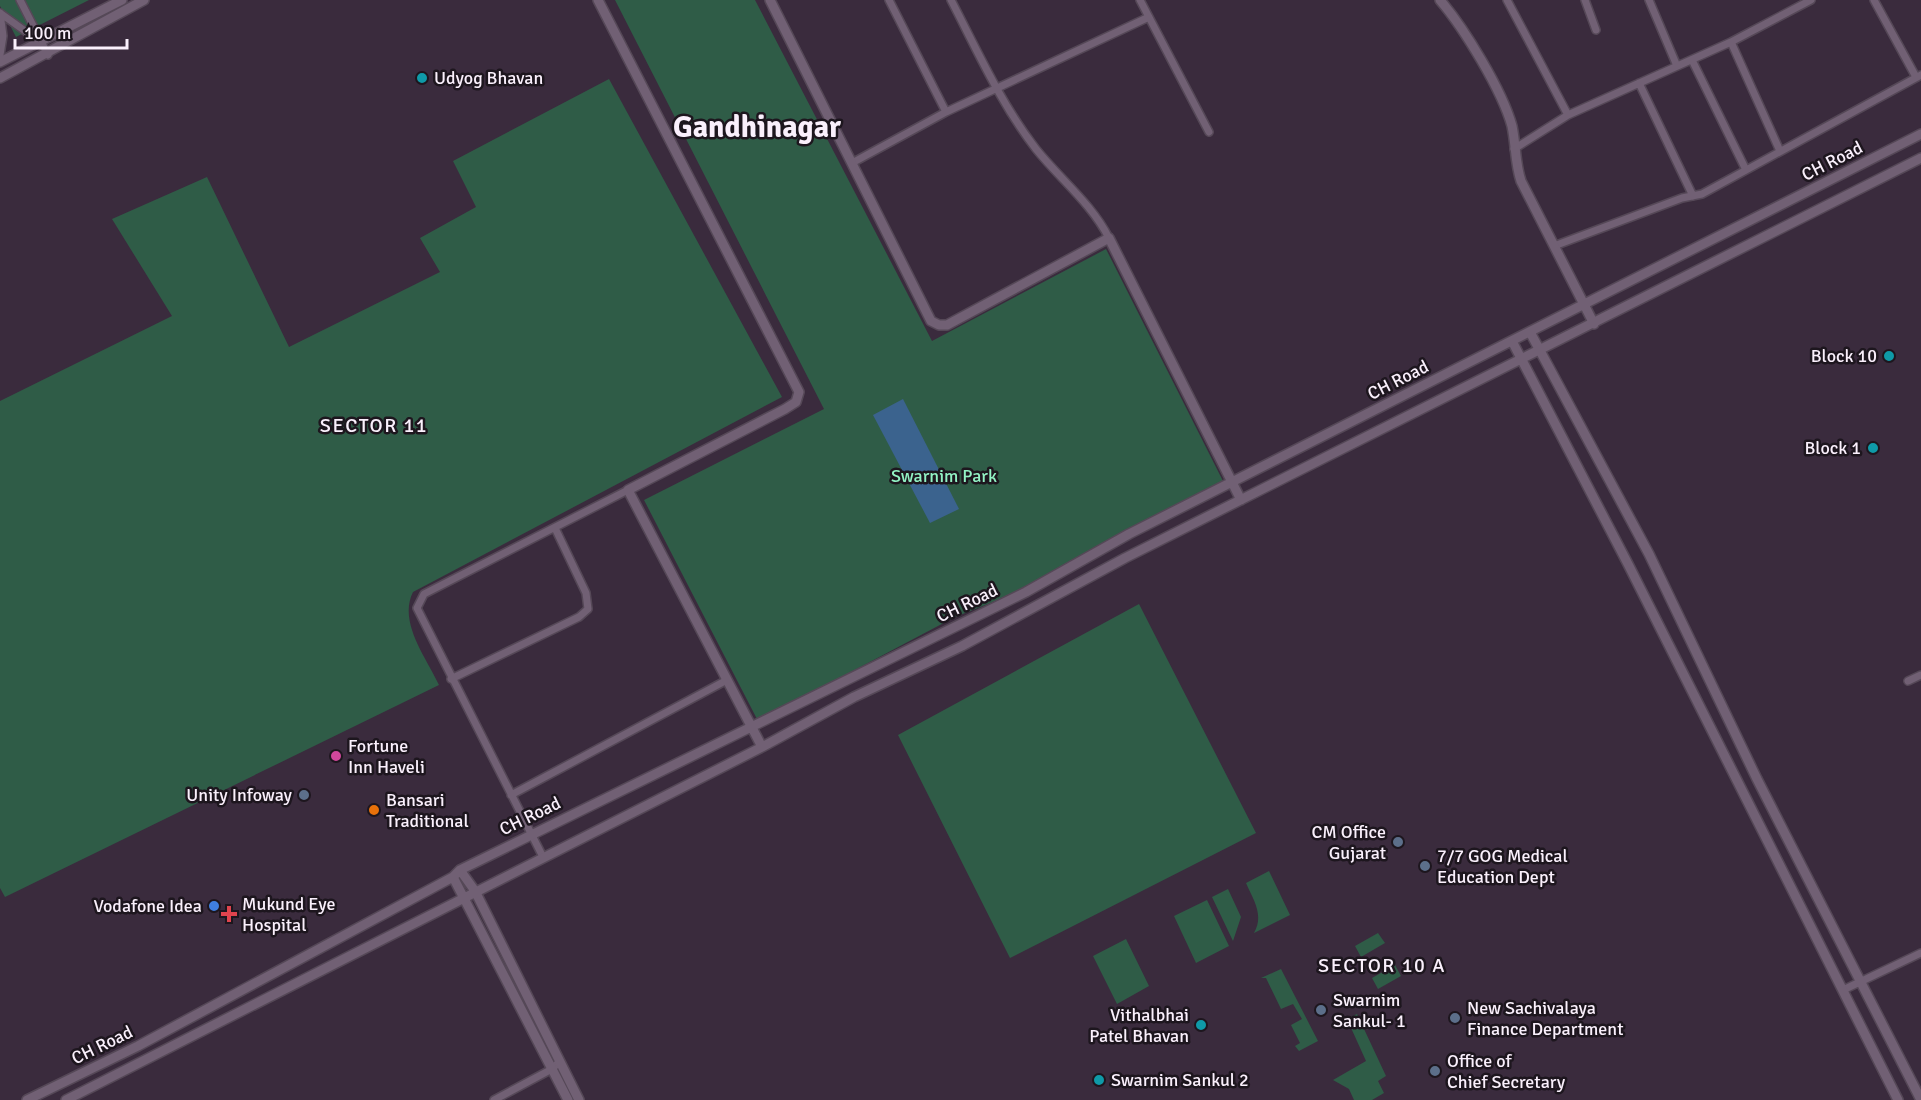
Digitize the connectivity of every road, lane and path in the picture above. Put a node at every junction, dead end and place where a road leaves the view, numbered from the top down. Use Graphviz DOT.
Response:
graph roads {
  1 [pos="20,0"];
  2 [pos="122,0"];
  3 [pos="144,0"];
  4 [pos="598,0"];
  5 [pos="770,0"];
  6 [pos="889,0"];
  7 [pos="951,0"];
  8 [pos="1140,0"];
  9 [pos="1440,0"];
  10 [pos="1507,0"];
  11 [pos="1586,0"];
  12 [pos="1649,0"];
  13 [pos="1811,0"];
  14 [pos="1874,0"];
  15 [pos="0,13"];
  16 [pos="1149,17"];
  17 [pos="1596,30"];
  18 [pos="41,41"];
  19 [pos="1731,42"];
  20 [pos="0,55"];
  21 [pos="48,55"];
  22 [pos="1692,60"];
  23 [pos="0,62"];
  24 [pos="1677,66"];
  25 [pos="1919,76"];
  26 [pos="0,78"];
  27 [pos="1639,83"];
  28 [pos="997,88"];
  29 [pos="946,112"];
  30 [pos="1568,115"];
  31 [pos="1209,132"];
  32 [pos="1921,134"];
  33 [pos="1514,149"];
  34 [pos="1780,151"];
  35 [pos="1921,158"];
  36 [pos="852,163"];
  37 [pos="1746,170"];
  38 [pos="1693,196"];
  39 [pos="1109,238"];
  40 [pos="1554,246"];
  41 [pos="1584,305"];
  42 [pos="1593,324"];
  43 [pos="1530,332"];
  44 [pos="1512,341"];
  45 [pos="1540,351"];
  46 [pos="1521,359"];
  47 [pos="1233,484"];
  48 [pos="628,490"];
  49 [pos="1241,500"];
  50 [pos="555,528"];
  51 [pos="1921,675"];
  52 [pos="451,679"];
  53 [pos="727,680"];
  54 [pos="1908,681"];
  55 [pos="751,726"];
  56 [pos="762,747"];
  57 [pos="511,795"];
  58 [pos="531,834"];
  59 [pos="543,857"];
  60 [pos="456,873"];
  61 [pos="475,891"];
  62 [pos="464,897"];
  63 [pos="1921,952"];
  64 [pos="1861,983"];
  65 [pos="1844,990"];
  66 [pos="556,1065"];
  67 [pos="27,1100"];
  68 [pos="66,1100"];
  69 [pos="494,1100"];
  70 [pos="568,1100"];
  71 [pos="579,1100"];
  72 [pos="1898,1100"];
  73 [pos="1921,1100"];
  1 -- 18 [label="street"];
  2 -- 18 [label="street"];
  3 -- 21 [label="street"];
  4 -- 48 [label="street"];
  5 -- 36 [label="street"];
  6 -- 29 [label="street"];
  7 -- 28 [label="street"];
  8 -- 16 [label="street"];
  9 -- 33 [label="street"];
  10 -- 30 [label="street"];
  11 -- 17 [label="street"];
  12 -- 24 [label="street"];
  13 -- 19 [label="street"];
  14 -- 25 [label="street"];
  15 -- 18 [label="street"];
  15 -- 20 [label="street"];
  16 -- 28 [label="street"];
  16 -- 31 [label="street"];
  18 -- 21 [label="street"];
  18 -- 23 [label="street"];
  19 -- 22 [label="street"];
  19 -- 34 [label="street"];
  21 -- 26 [label="street"];
  22 -- 24 [label="street"];
  22 -- 37 [label="street"];
  24 -- 27 [label="street"];
  25 -- 34 [label="street"];
  27 -- 30 [label="street"];
  27 -- 38 [label="street"];
  28 -- 29 [label="street"];
  28 -- 39 [label="street"];
  29 -- 36 [label="street"];
  30 -- 33 [label="street"];
  32 -- 41 [label="street, CH Road"];
  33 -- 40 [label="street"];
  34 -- 37 [label="street"];
  35 -- 42 [label="street, CH Road"];
  36 -- 39 [label="street"];
  37 -- 38 [label="street"];
  38 -- 40 [label="street"];
  39 -- 47 [label="street"];
  40 -- 41 [label="street"];
  41 -- 42 [label="street"];
  41 -- 43 [label="street, CH Road"];
  42 -- 45 [label="street, CH Road"];
  43 -- 44 [label="street, CH Road"];
  43 -- 45 [label="street"];
  44 -- 46 [label="street"];
  44 -- 47 [label="street, CH Road"];
  45 -- 46 [label="street, CH Road"];
  45 -- 64 [label="street"];
  46 -- 49 [label="street, CH Road"];
  46 -- 65 [label="street"];
  47 -- 49 [label="street"];
  47 -- 55 [label="street, CH Road"];
  48 -- 50 [label="street"];
  48 -- 53 [label="street"];
  49 -- 56 [label="street, CH Road"];
  50 -- 52 [label="street"];
  50 -- 52 [label="street"];
  51 -- 54 [label="street"];
  52 -- 57 [label="street"];
  53 -- 55 [label="street"];
  53 -- 57 [label="street"];
  55 -- 56 [label="street"];
  55 -- 58 [label="street, CH Road"];
  56 -- 59 [label="street, CH Road"];
  57 -- 58 [label="street"];
  58 -- 59 [label="street"];
  58 -- 60 [label="street, CH Road"];
  59 -- 61 [label="street, CH Road"];
  60 -- 61 [label="street"];
  60 -- 62 [label="street"];
  60 -- 67 [label="street, CH Road"];
  61 -- 62 [label="street, CH Road"];
  61 -- 66 [label="street"];
  62 -- 66 [label="street"];
  62 -- 68 [label="street, CH Road"];
  63 -- 64 [label="street"];
  64 -- 65 [label="street"];
  64 -- 73 [label="street"];
  65 -- 72 [label="street"];
  66 -- 69 [label="street"];
  66 -- 70 [label="street"];
  66 -- 71 [label="street"];
}
